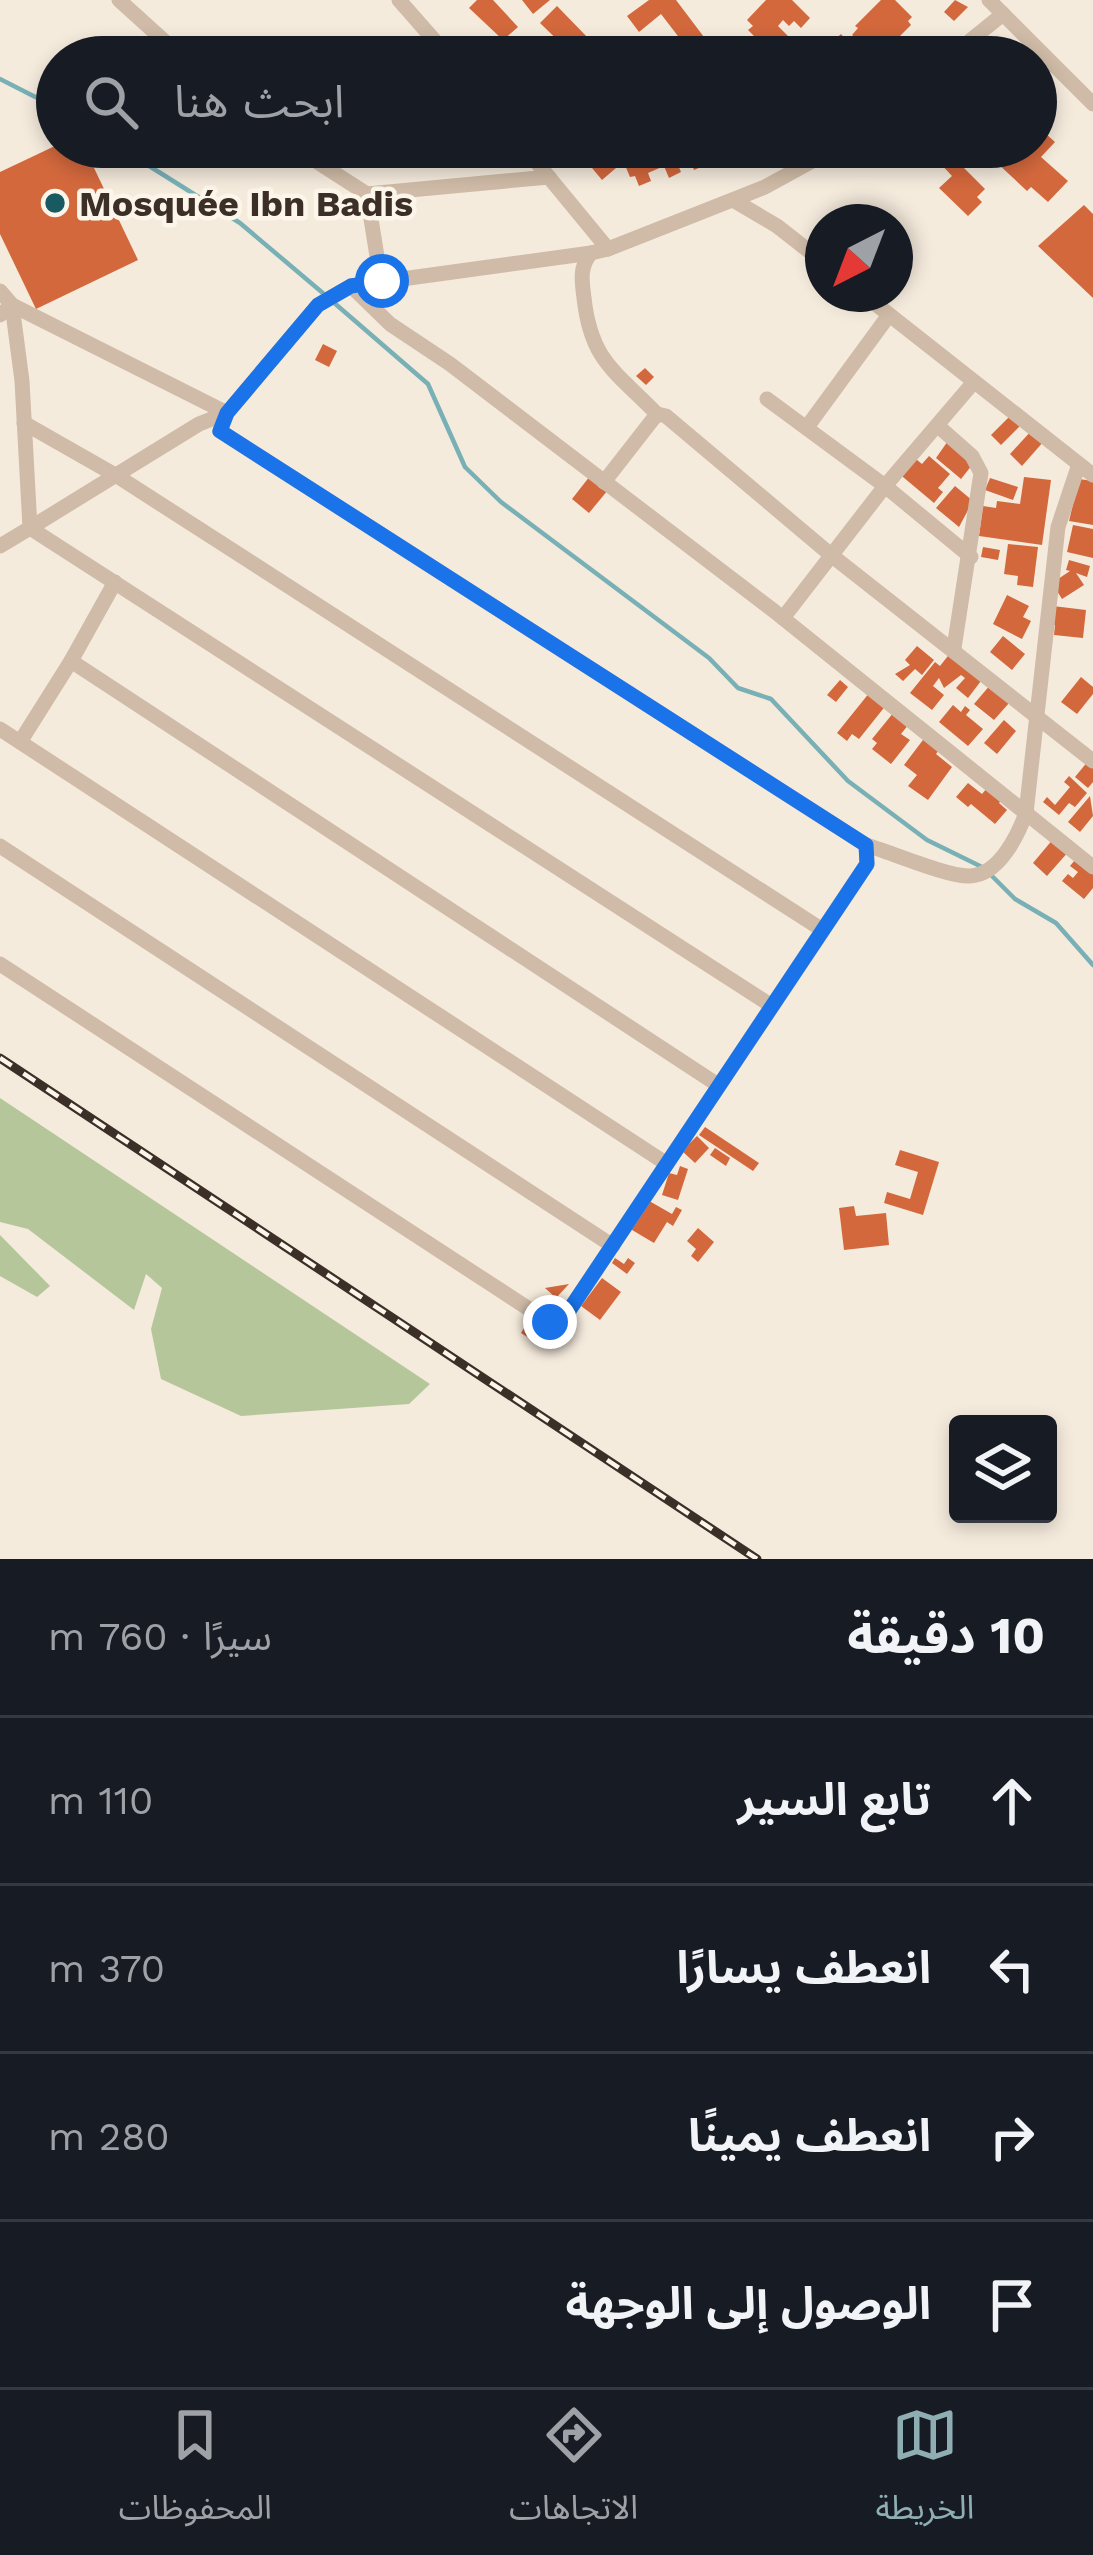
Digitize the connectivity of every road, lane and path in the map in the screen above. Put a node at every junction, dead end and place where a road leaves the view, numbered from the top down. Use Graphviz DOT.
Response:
graph roads {
  1 [pos="119,0"];
  2 [pos="398,0"];
  3 [pos="989,0"];
  4 [pos="1003,14"];
  5 [pos="159,36"];
  6 [pos="430,36"];
  7 [pos="976,36"];
  8 [pos="1025,36"];
  9 [pos="1057,68"];
  10 [pos="1093,104"];
  11 [pos="327,168"];
  12 [pos="542,168"];
  13 [pos="802,168"];
  14 [pos="549,177"];
  15 [pos="368,194"];
  16 [pos="734,200"];
  17 [pos="805,248"];
  18 [pos="599,251"];
  19 [pos="382,281"];
  20 [pos="351,286"];
  21 [pos="4,304"];
  22 [pos="885,312"];
  23 [pos="889,315"];
  24 [pos="973,383"];
  25 [pos="767,399"];
  26 [pos="227,413"];
  27 [pos="656,413"];
  28 [pos="24,423"];
  29 [pos="938,426"];
  30 [pos="807,427"];
  31 [pos="1086,470"];
  32 [pos="117,476"];
  33 [pos="604,482"];
  34 [pos="885,486"];
  35 [pos="30,528"];
  36 [pos="0,546"];
  37 [pos="831,555"];
  38 [pos="971,557"];
  39 [pos="115,582"];
  40 [pos="783,618"];
  41 [pos="954,648"];
  42 [pos="71,661"];
  43 [pos="1037,715"];
  44 [pos="0,729"];
  45 [pos="20,742"];
  46 [pos="1093,761"];
  47 [pos="1026,813"];
  48 [pos="866,845"];
  49 [pos="0,846"];
  50 [pos="1093,867"];
  51 [pos="820,929"];
  52 [pos="0,964"];
  53 [pos="772,1006"];
  54 [pos="718,1085"];
  55 [pos="668,1164"];
  56 [pos="613,1246"];
  1 -- 5 [label="street"];
  2 -- 6 [label="street"];
  3 -- 4 [label="street"];
  4 -- 7 [label="street"];
  4 -- 8 [label="street"];
  9 -- 10 [label="street"];
  11 -- 15 [label="street"];
  12 -- 14 [label="street"];
  13 -- 16 [label="street"];
  14 -- 15 [label="street"];
  14 -- 18 [label="street"];
  15 -- 19 [label="street"];
  16 -- 17 [label="street"];
  16 -- 18 [label="street"];
  18 -- 19 [label="street"];
  18 -- 27 [label="street"];
  19 -- 20 [label="street"];
  20 -- 26 [label="street"];
  20 -- 33 [label="street"];
  21 -- 26 [label="street"];
  21 -- 28 [label="street"];
  22 -- 23 [label="street"];
  23 -- 24 [label="street"];
  23 -- 30 [label="street"];
  24 -- 29 [label="street"];
  24 -- 31 [label="street"];
  25 -- 30 [label="street"];
  26 -- 32 [label="street"];
  26 -- 48 [label="street"];
  27 -- 33 [label="street"];
  27 -- 37 [label="street"];
  28 -- 32 [label="street"];
  28 -- 35 [label="street"];
  29 -- 34 [label="street"];
  29 -- 38 [label="street"];
  30 -- 34 [label="street"];
  31 -- 43 [label="street"];
  32 -- 35 [label="street"];
  32 -- 51 [label="street"];
  33 -- 40 [label="street"];
  34 -- 37 [label="street"];
  34 -- 38 [label="street"];
  35 -- 36 [label="street"];
  35 -- 39 [label="street"];
  37 -- 40 [label="street"];
  37 -- 41 [label="street"];
  38 -- 41 [label="street"];
  39 -- 42 [label="street"];
  39 -- 53 [label="street"];
  40 -- 47 [label="street"];
  41 -- 43 [label="street"];
  42 -- 45 [label="street"];
  42 -- 54 [label="street"];
  43 -- 46 [label="street"];
  43 -- 47 [label="street"];
  44 -- 45 [label="street"];
  45 -- 55 [label="street"];
  47 -- 48 [label="street"];
  47 -- 50 [label="street"];
  48 -- 51 [label="street"];
  49 -- 56 [label="street"];
  51 -- 53 [label="street"];
  52 -- 56 [label="street"];
  53 -- 54 [label="street"];
  54 -- 55 [label="street"];
  55 -- 56 [label="street"];
}
